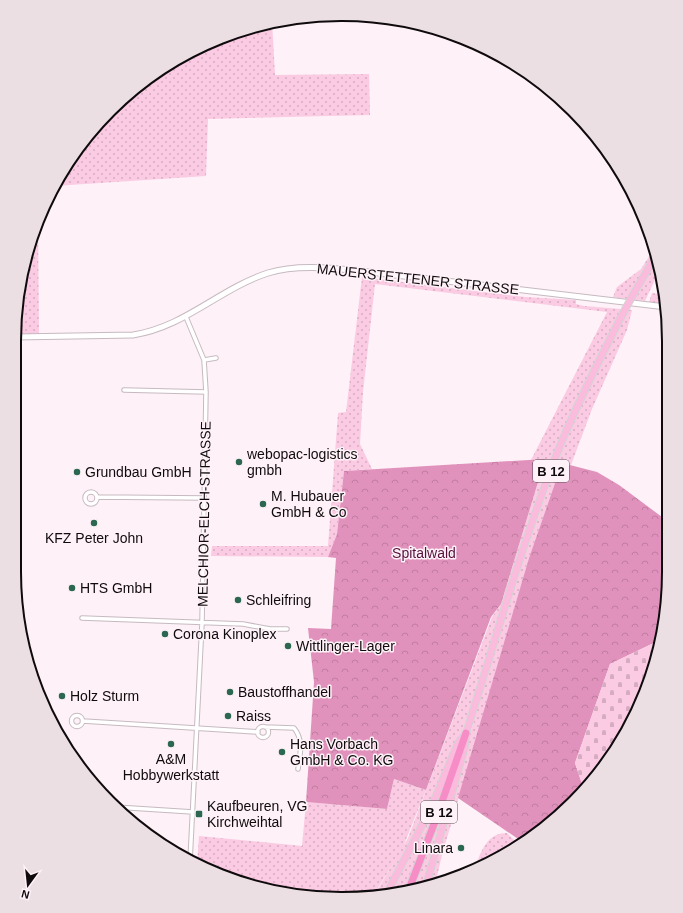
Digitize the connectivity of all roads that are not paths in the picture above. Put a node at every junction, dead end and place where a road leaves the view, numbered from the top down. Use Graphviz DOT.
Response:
graph roads {
  1 [pos="652,262"];
  2 [pos="660,306"];
  3 [pos="186,317"];
  4 [pos="21,336"];
  5 [pos="216,358"];
  6 [pos="204,360"];
  7 [pos="124,390"];
  8 [pos="206,392"];
  9 [pos="97,497"];
  10 [pos="204,498"];
  11 [pos="82,618"];
  12 [pos="202,623"];
  13 [pos="287,629"];
  14 [pos="83,722"];
  15 [pos="265,727"];
  16 [pos="198,728"];
  17 [pos="258,732"];
  18 [pos="466,733"];
  19 [pos="298,769"];
  20 [pos="125,808"];
  21 [pos="193,812"];
  22 [pos="190,854"];
  23 [pos="428,880"];
  24 [pos="411,884"];
  25 [pos="390,888"];
  1 -- 18 [label="main road, B 12, bridge"];
  2 -- 3 [label="main road, MAUERSTETTENER STRASSE"];
  3 -- 4 [label="main road, MAUERSTETTENER STRASSE"];
  3 -- 6 [label="street, MELCHIOR-ELCH-STRASSE"];
  5 -- 6 [label="street"];
  6 -- 8 [label="street, MELCHIOR-ELCH-STRASSE"];
  7 -- 8 [label="street"];
  8 -- 10 [label="street, MELCHIOR-ELCH-STRASSE"];
  9 -- 10 [label="street"];
  10 -- 12 [label="street, MELCHIOR-ELCH-STRASSE"];
  11 -- 12 [label="street"];
  12 -- 13 [label="street"];
  12 -- 16 [label="street, MELCHIOR-ELCH-STRASSE"];
  14 -- 16 [label="street"];
  15 -- 17 [label="street"];
  15 -- 17 [label="street"];
  15 -- 19 [label="street"];
  16 -- 17 [label="street"];
  16 -- 21 [label="street, MELCHIOR-ELCH-STRASSE"];
  18 -- 23 [label="main road, B 12"];
  18 -- 24 [label="highway, B 12"];
  18 -- 25 [label="main road"];
  20 -- 21 [label="street"];
  21 -- 22 [label="street, MELCHIOR-ELCH-STRASSE"];
}
